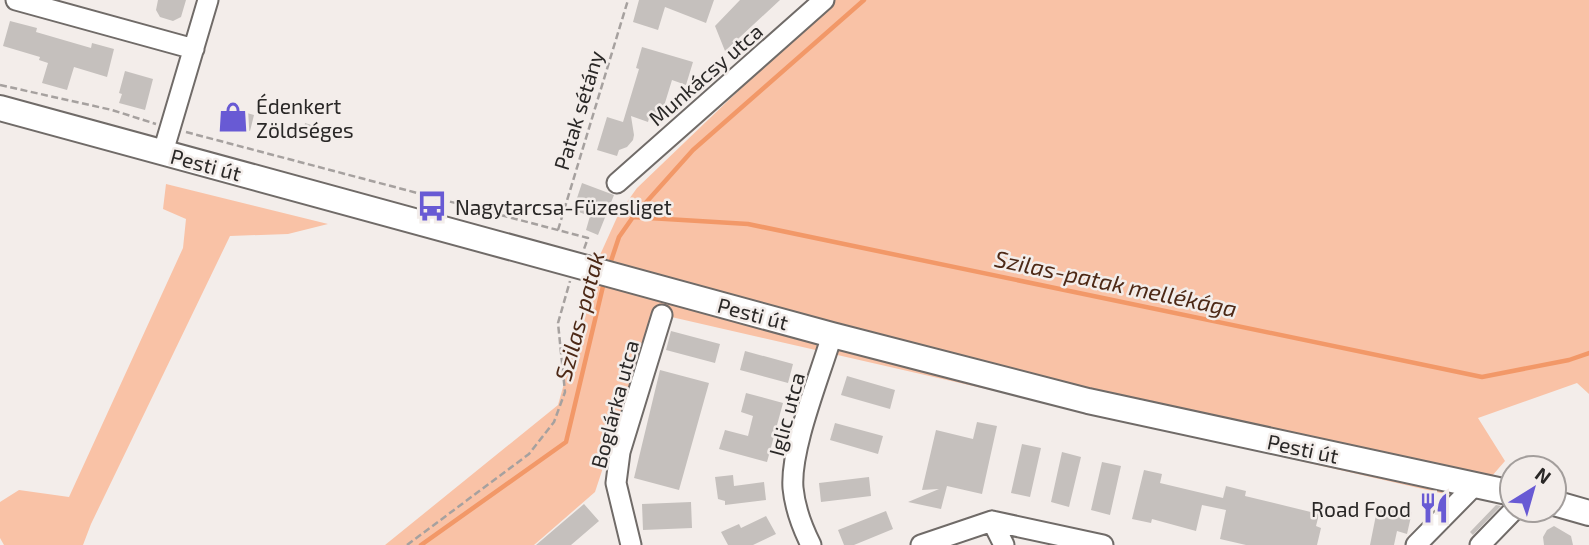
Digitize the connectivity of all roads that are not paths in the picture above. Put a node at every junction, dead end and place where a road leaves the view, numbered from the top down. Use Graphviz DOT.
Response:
graph roads {
  1 [pos="16,0"];
  2 [pos="208,0"];
  3 [pos="820,1"];
  4 [pos="194,49"];
  5 [pos="0,108"];
  6 [pos="163,152"];
  7 [pos="617,183"];
  8 [pos="662,315"];
  9 [pos="832,335"];
  10 [pos="1475,485"];
  11 [pos="1498,490"];
  12 [pos="1568,507"];
  13 [pos="1589,513"];
  14 [pos="992,521"];
  15 [pos="1500,524"];
  16 [pos="631,545"];
  17 [pos="811,545"];
  18 [pos="921,545"];
  19 [pos="1004,545"];
  20 [pos="1103,545"];
  21 [pos="1416,545"];
  22 [pos="1480,545"];
  1 -- 4 [label="street"];
  2 -- 4 [label="street"];
  3 -- 7 [label="street, Munkácsy utca"];
  4 -- 6 [label="street"];
  5 -- 6 [label="main road, Pesti út"];
  6 -- 9 [label="main road, Pesti út"];
  8 -- 16 [label="street, Boglárka utca"];
  9 -- 10 [label="main road, Pesti út"];
  9 -- 17 [label="street, Iglic utca"];
  10 -- 11 [label="main road, Pesti út"];
  10 -- 21 [label="street"];
  12 -- 13 [label="main road"];
  14 -- 18 [label="street"];
  14 -- 19 [label="street"];
  14 -- 20 [label="street"];
  15 -- 22 [label="street"];
}
